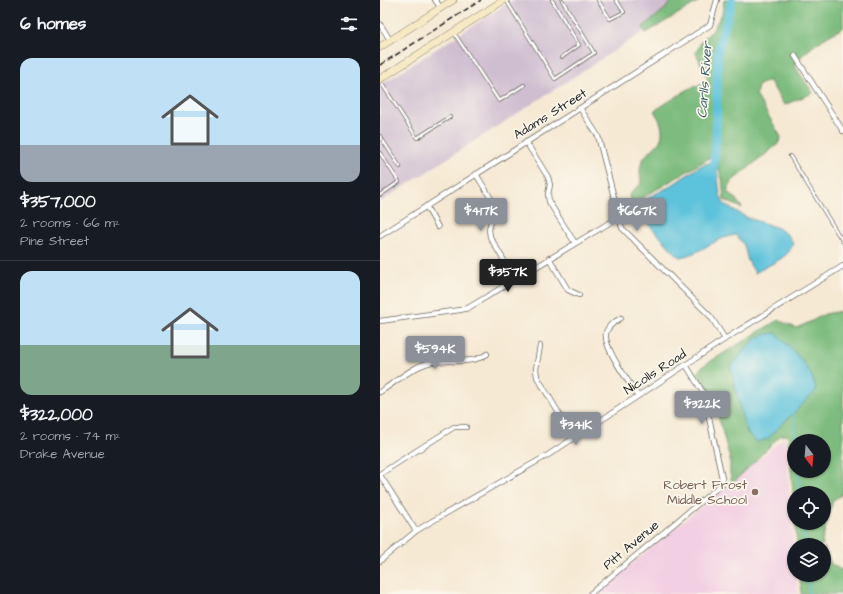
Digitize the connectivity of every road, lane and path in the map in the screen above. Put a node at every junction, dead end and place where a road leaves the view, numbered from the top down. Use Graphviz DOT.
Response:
graph roads {
  1 [pos="435,0"];
  2 [pos="453,0"];
  3 [pos="505,0"];
  4 [pos="552,0"];
  5 [pos="562,0"];
  6 [pos="598,0"];
  7 [pos="616,0"];
  8 [pos="717,0"];
  9 [pos="440,8"];
  10 [pos="380,24"];
  11 [pos="453,32"];
  12 [pos="390,40"];
  13 [pos="380,47"];
  14 [pos="795,56"];
  15 [pos="562,57"];
  16 [pos="380,80"];
  17 [pos="524,85"];
  18 [pos="580,108"];
  19 [pos="450,117"];
  20 [pos="843,131"];
  21 [pos="380,136"];
  22 [pos="526,142"];
  23 [pos="380,153"];
  24 [pos="790,156"];
  25 [pos="400,167"];
  26 [pos="476,174"];
  27 [pos="380,195"];
  28 [pos="426,206"];
  29 [pos="619,216"];
  30 [pos="438,227"];
  31 [pos="380,236"];
  32 [pos="843,242"];
  33 [pos="575,243"];
  34 [pos="549,258"];
  35 [pos="843,266"];
  36 [pos="515,279"];
  37 [pos="579,295"];
  38 [pos="621,318"];
  39 [pos="380,321"];
  40 [pos="725,339"];
  41 [pos="540,346"];
  42 [pos="486,354"];
  43 [pos="686,365"];
  44 [pos="380,392"];
  45 [pos="638,396"];
  46 [pos="466,427"];
  47 [pos="574,438"];
  48 [pos="380,475"];
  49 [pos="416,531"];
  50 [pos="380,561"];
  51 [pos="590,594"];
  1 -- 9 [label="street"];
  2 -- 9 [label="street"];
  3 -- 5 [label="lane"];
  3 -- 11 [label="street"];
  4 -- 15 [label="lane"];
  6 -- 7 [label="lane"];
  8 -- 18 [label="street, Adams Street"];
  9 -- 12 [label="street"];
  10 -- 12 [label="street"];
  11 -- 16 [label="street"];
  11 -- 17 [label="lane"];
  12 -- 13 [label="street"];
  14 -- 20 [label="street"];
  16 -- 19 [label="lane"];
  18 -- 22 [label="street, Adams Street"];
  18 -- 29 [label="street"];
  21 -- 25 [label="lane"];
  22 -- 26 [label="street, Adams Street"];
  22 -- 33 [label="street"];
  23 -- 27 [label="lane"];
  24 -- 32 [label="lane"];
  26 -- 28 [label="street, Adams Street"];
  26 -- 36 [label="street"];
  28 -- 30 [label="street"];
  28 -- 31 [label="street, Adams Street"];
  29 -- 33 [label="street"];
  29 -- 40 [label="street"];
  33 -- 34 [label="street"];
  34 -- 36 [label="street"];
  34 -- 37 [label="street"];
  35 -- 40 [label="street, Nicolls Road"];
  36 -- 39 [label="street"];
  38 -- 45 [label="street"];
  40 -- 43 [label="street, Nicolls Road"];
  41 -- 47 [label="street"];
  42 -- 44 [label="street"];
  43 -- 45 [label="street, Nicolls Road"];
  43 -- 51 [label="street, Pitt Avenue"];
  45 -- 47 [label="street, Nicolls Road"];
  46 -- 48 [label="street"];
  47 -- 49 [label="street, Nicolls Road"];
  48 -- 49 [label="street"];
  49 -- 50 [label="street, Nicolls Road"];
}
